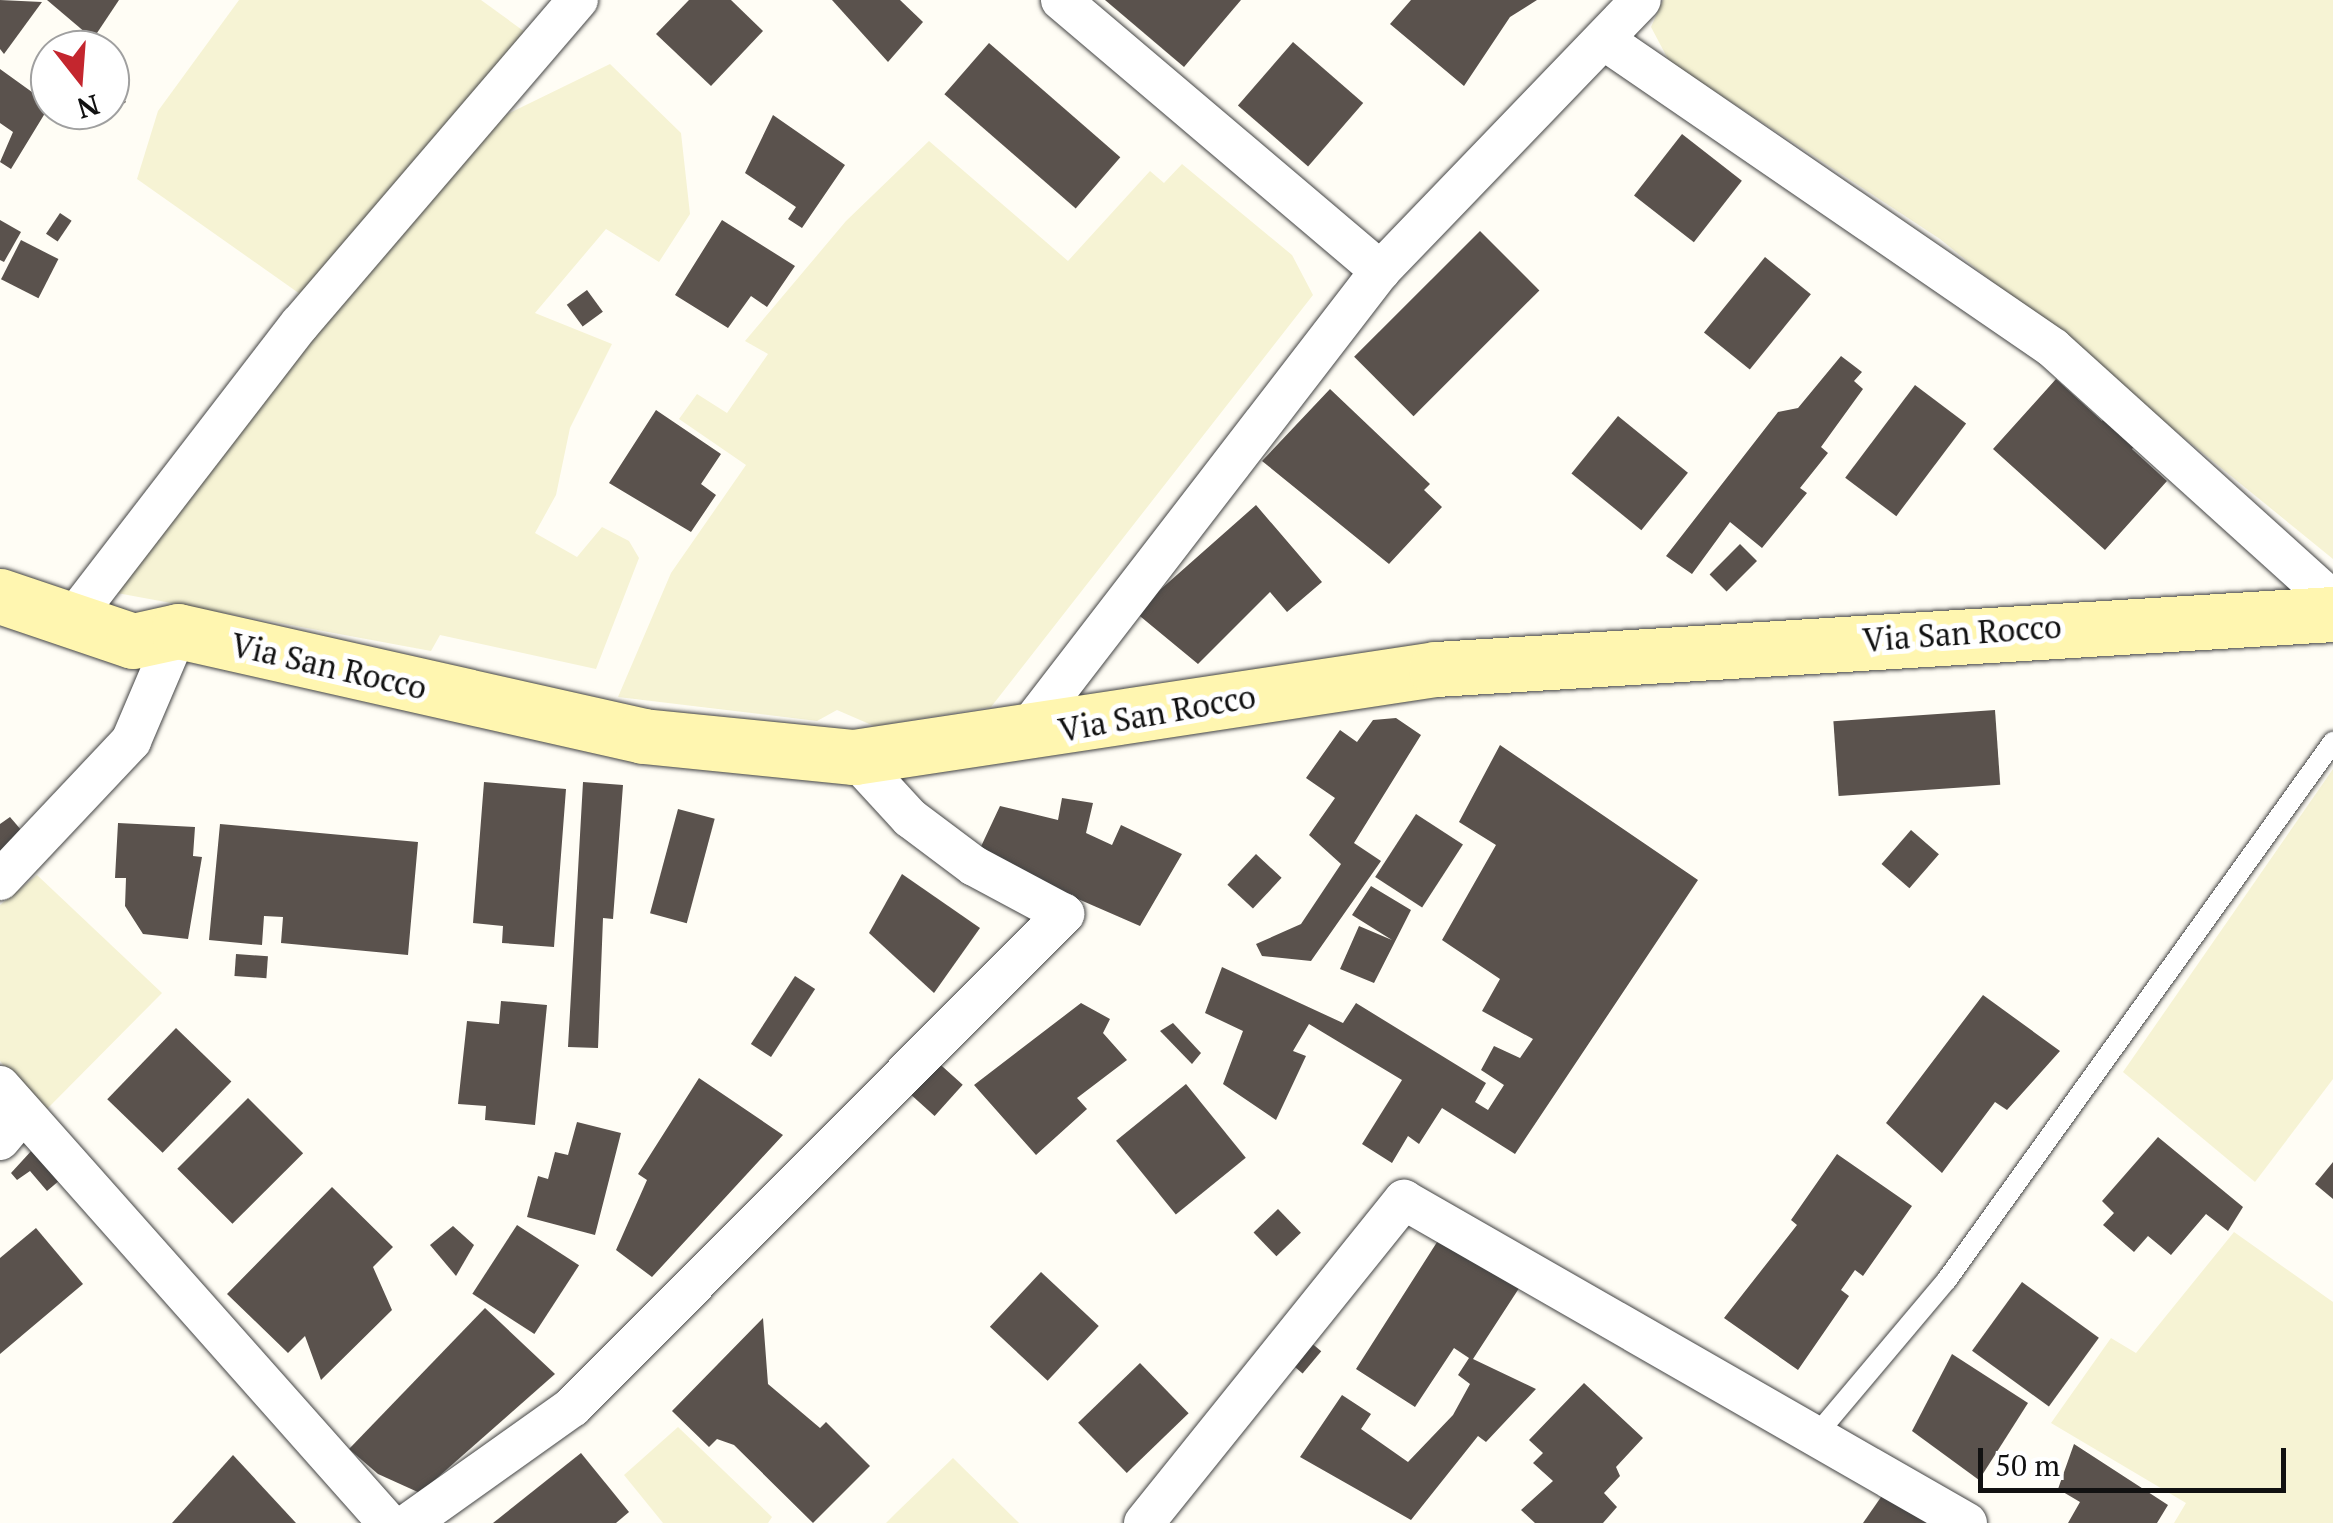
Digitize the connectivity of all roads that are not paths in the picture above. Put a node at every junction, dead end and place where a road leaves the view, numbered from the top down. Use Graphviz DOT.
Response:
graph roads {
  1 [pos="578,0"];
  2 [pos="1061,0"];
  3 [pos="1641,0"];
  4 [pos="1607,42"];
  5 [pos="1380,270"];
  6 [pos="0,596"];
  7 [pos="2333,600"];
  8 [pos="2333,614"];
  9 [pos="71,620"];
  10 [pos="178,632"];
  11 [pos="1022,736"];
  12 [pos="2333,742"];
  13 [pos="854,757"];
  14 [pos="0,880"];
  15 [pos="8,1113"];
  16 [pos="1817,1434"];
  17 [pos="388,1523"];
  18 [pos="409,1523"];
  19 [pos="1144,1523"];
  20 [pos="1967,1523"];
  1 -- 9 [label="street"];
  2 -- 5 [label="street"];
  3 -- 4 [label="street"];
  4 -- 5 [label="street"];
  4 -- 7 [label="street"];
  5 -- 11 [label="street"];
  6 -- 9 [label="street, Via San Rocco"];
  8 -- 11 [label="street, Via San Rocco"];
  9 -- 10 [label="street, Via San Rocco"];
  10 -- 13 [label="street, Via San Rocco"];
  10 -- 14 [label="street"];
  11 -- 13 [label="street, Via San Rocco"];
  12 -- 16 [label="lane"];
  13 -- 18 [label="street"];
  15 -- 17 [label="street"];
  16 -- 19 [label="street"];
  16 -- 20 [label="street"];
}
